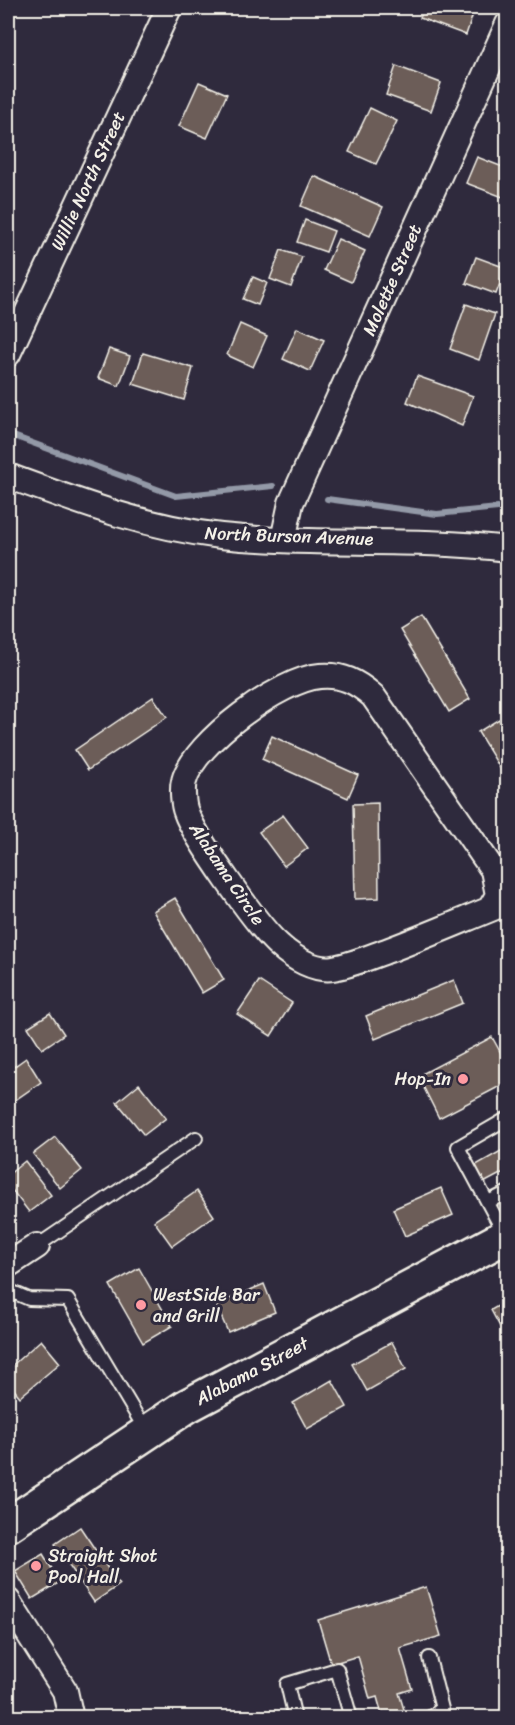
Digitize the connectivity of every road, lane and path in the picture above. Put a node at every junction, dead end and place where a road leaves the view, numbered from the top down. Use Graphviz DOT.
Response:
graph roads {
  1 [pos="169,8"];
  2 [pos="507,24"];
  3 [pos="11,340"];
  4 [pos="8,476"];
  5 [pos="283,540"];
  6 [pos="507,549"];
  7 [pos="481,851"];
  8 [pos="507,862"];
  9 [pos="499,906"];
  10 [pos="507,1118"];
  11 [pos="196,1138"];
  12 [pos="507,1192"];
  13 [pos="488,1202"];
  14 [pos="506,1235"];
  15 [pos="37,1246"];
  16 [pos="8,1265"];
  17 [pos="8,1290"];
  18 [pos="147,1432"];
  19 [pos="8,1526"];
  20 [pos="8,1601"];
  21 [pos="429,1658"];
  22 [pos="71,1718"];
  23 [pos="295,1718"];
  24 [pos="351,1718"];
  25 [pos="429,1718"];
  1 -- 3 [label="street, Willie North Street"];
  2 -- 5 [label="street, Molette Street"];
  4 -- 5 [label="street, North Burson Avenue"];
  5 -- 6 [label="street, North Burson Avenue"];
  7 -- 8 [label="street"];
  7 -- 9 [label="street, Alabama Circle"];
  7 -- 9 [label="street, Alabama Circle"];
  10 -- 13 [label="lane"];
  11 -- 15 [label="lane"];
  12 -- 13 [label="lane"];
  13 -- 14 [label="lane"];
  14 -- 18 [label="main road, Alabama Street"];
  15 -- 16 [label="street"];
  17 -- 18 [label="lane"];
  18 -- 19 [label="main road, Alabama Street"];
  20 -- 22 [label="street"];
  21 -- 25 [label="lane"];
  23 -- 24 [label="lane"];
}
